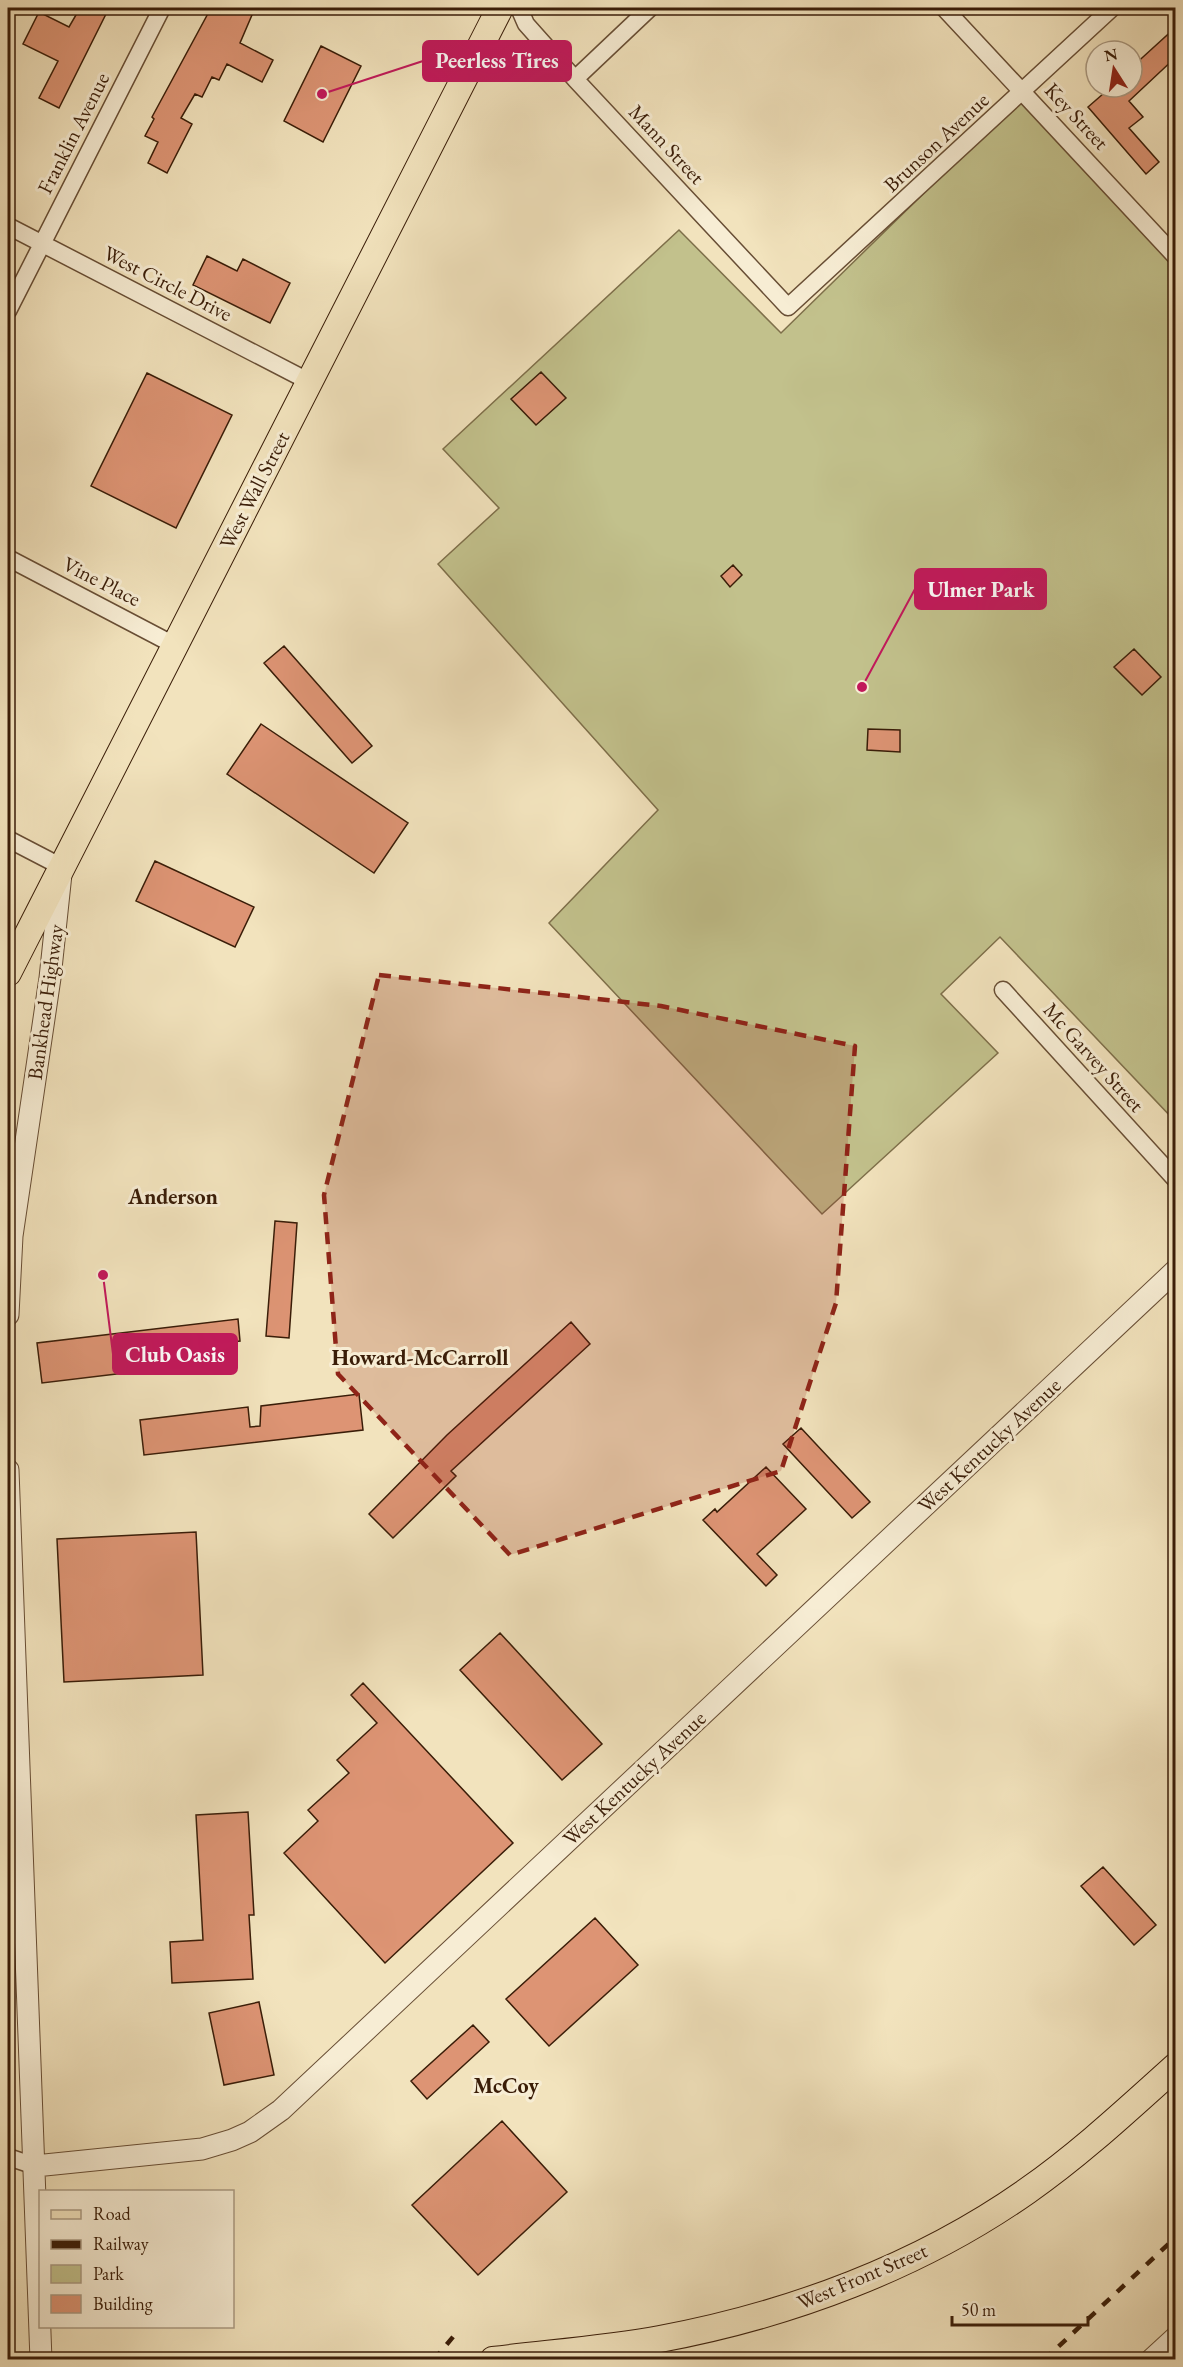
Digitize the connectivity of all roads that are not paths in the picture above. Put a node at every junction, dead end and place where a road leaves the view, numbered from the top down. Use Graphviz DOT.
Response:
graph roads {
  1 [pos="162,8"];
  2 [pos="500,8"];
  3 [pos="519,8"];
  4 [pos="650,8"];
  5 [pos="944,8"];
  6 [pos="1112,8"];
  7 [pos="574,79"];
  8 [pos="1024,91"];
  9 [pos="8,226"];
  10 [pos="42,243"];
  11 [pos="1176,257"];
  12 [pos="788,307"];
  13 [pos="8,311"];
  14 [pos="308,381"];
  15 [pos="8,558"];
  16 [pos="176,646"];
  17 [pos="8,839"];
  18 [pos="62,867"];
  19 [pos="8,973"];
  20 [pos="1003,990"];
  21 [pos="1176,1180"];
  22 [pos="1176,1270"];
  23 [pos="8,1315"];
  24 [pos="8,1470"];
  25 [pos="14,1806"];
  26 [pos="1176,2066"];
  27 [pos="8,2157"];
  28 [pos="35,2166"];
  29 [pos="39,2295"];
  30 [pos="40,2328"];
  31 [pos="1176,2337"];
  32 [pos="41,2360"];
  33 [pos="494,2360"];
  34 [pos="1151,2360"];
  1 -- 10 [label="street, Franklin Avenue"];
  2 -- 14 [label="main road, West Wall Street"];
  3 -- 7 [label="street, Mann Street"];
  4 -- 7 [label="street"];
  5 -- 8 [label="street, Key Street"];
  6 -- 8 [label="street, Brunson Avenue"];
  7 -- 12 [label="street, Mann Street"];
  8 -- 11 [label="street, Key Street"];
  8 -- 12 [label="street, Brunson Avenue"];
  9 -- 10 [label="street, West Circle Drive"];
  10 -- 13 [label="street, Franklin Avenue"];
  10 -- 14 [label="street, West Circle Drive"];
  14 -- 16 [label="main road, West Wall Street"];
  15 -- 16 [label="street, Vine Place"];
  16 -- 18 [label="main road, West Wall Street"];
  17 -- 18 [label="street"];
  18 -- 19 [label="main road, West Wall Street"];
  18 -- 23 [label="street, Bankhead Highway"];
  20 -- 21 [label="street, Mc Garvey Street"];
  22 -- 28 [label="street, West Kentucky Avenue"];
  24 -- 25 [label="street"];
  25 -- 28 [label="street"];
  26 -- 33 [label="main road, West Front Street"];
  27 -- 28 [label="street"];
  28 -- 29 [label="street"];
  30 -- 32 [label="street"];
  31 -- 34 [label="street"];
}
